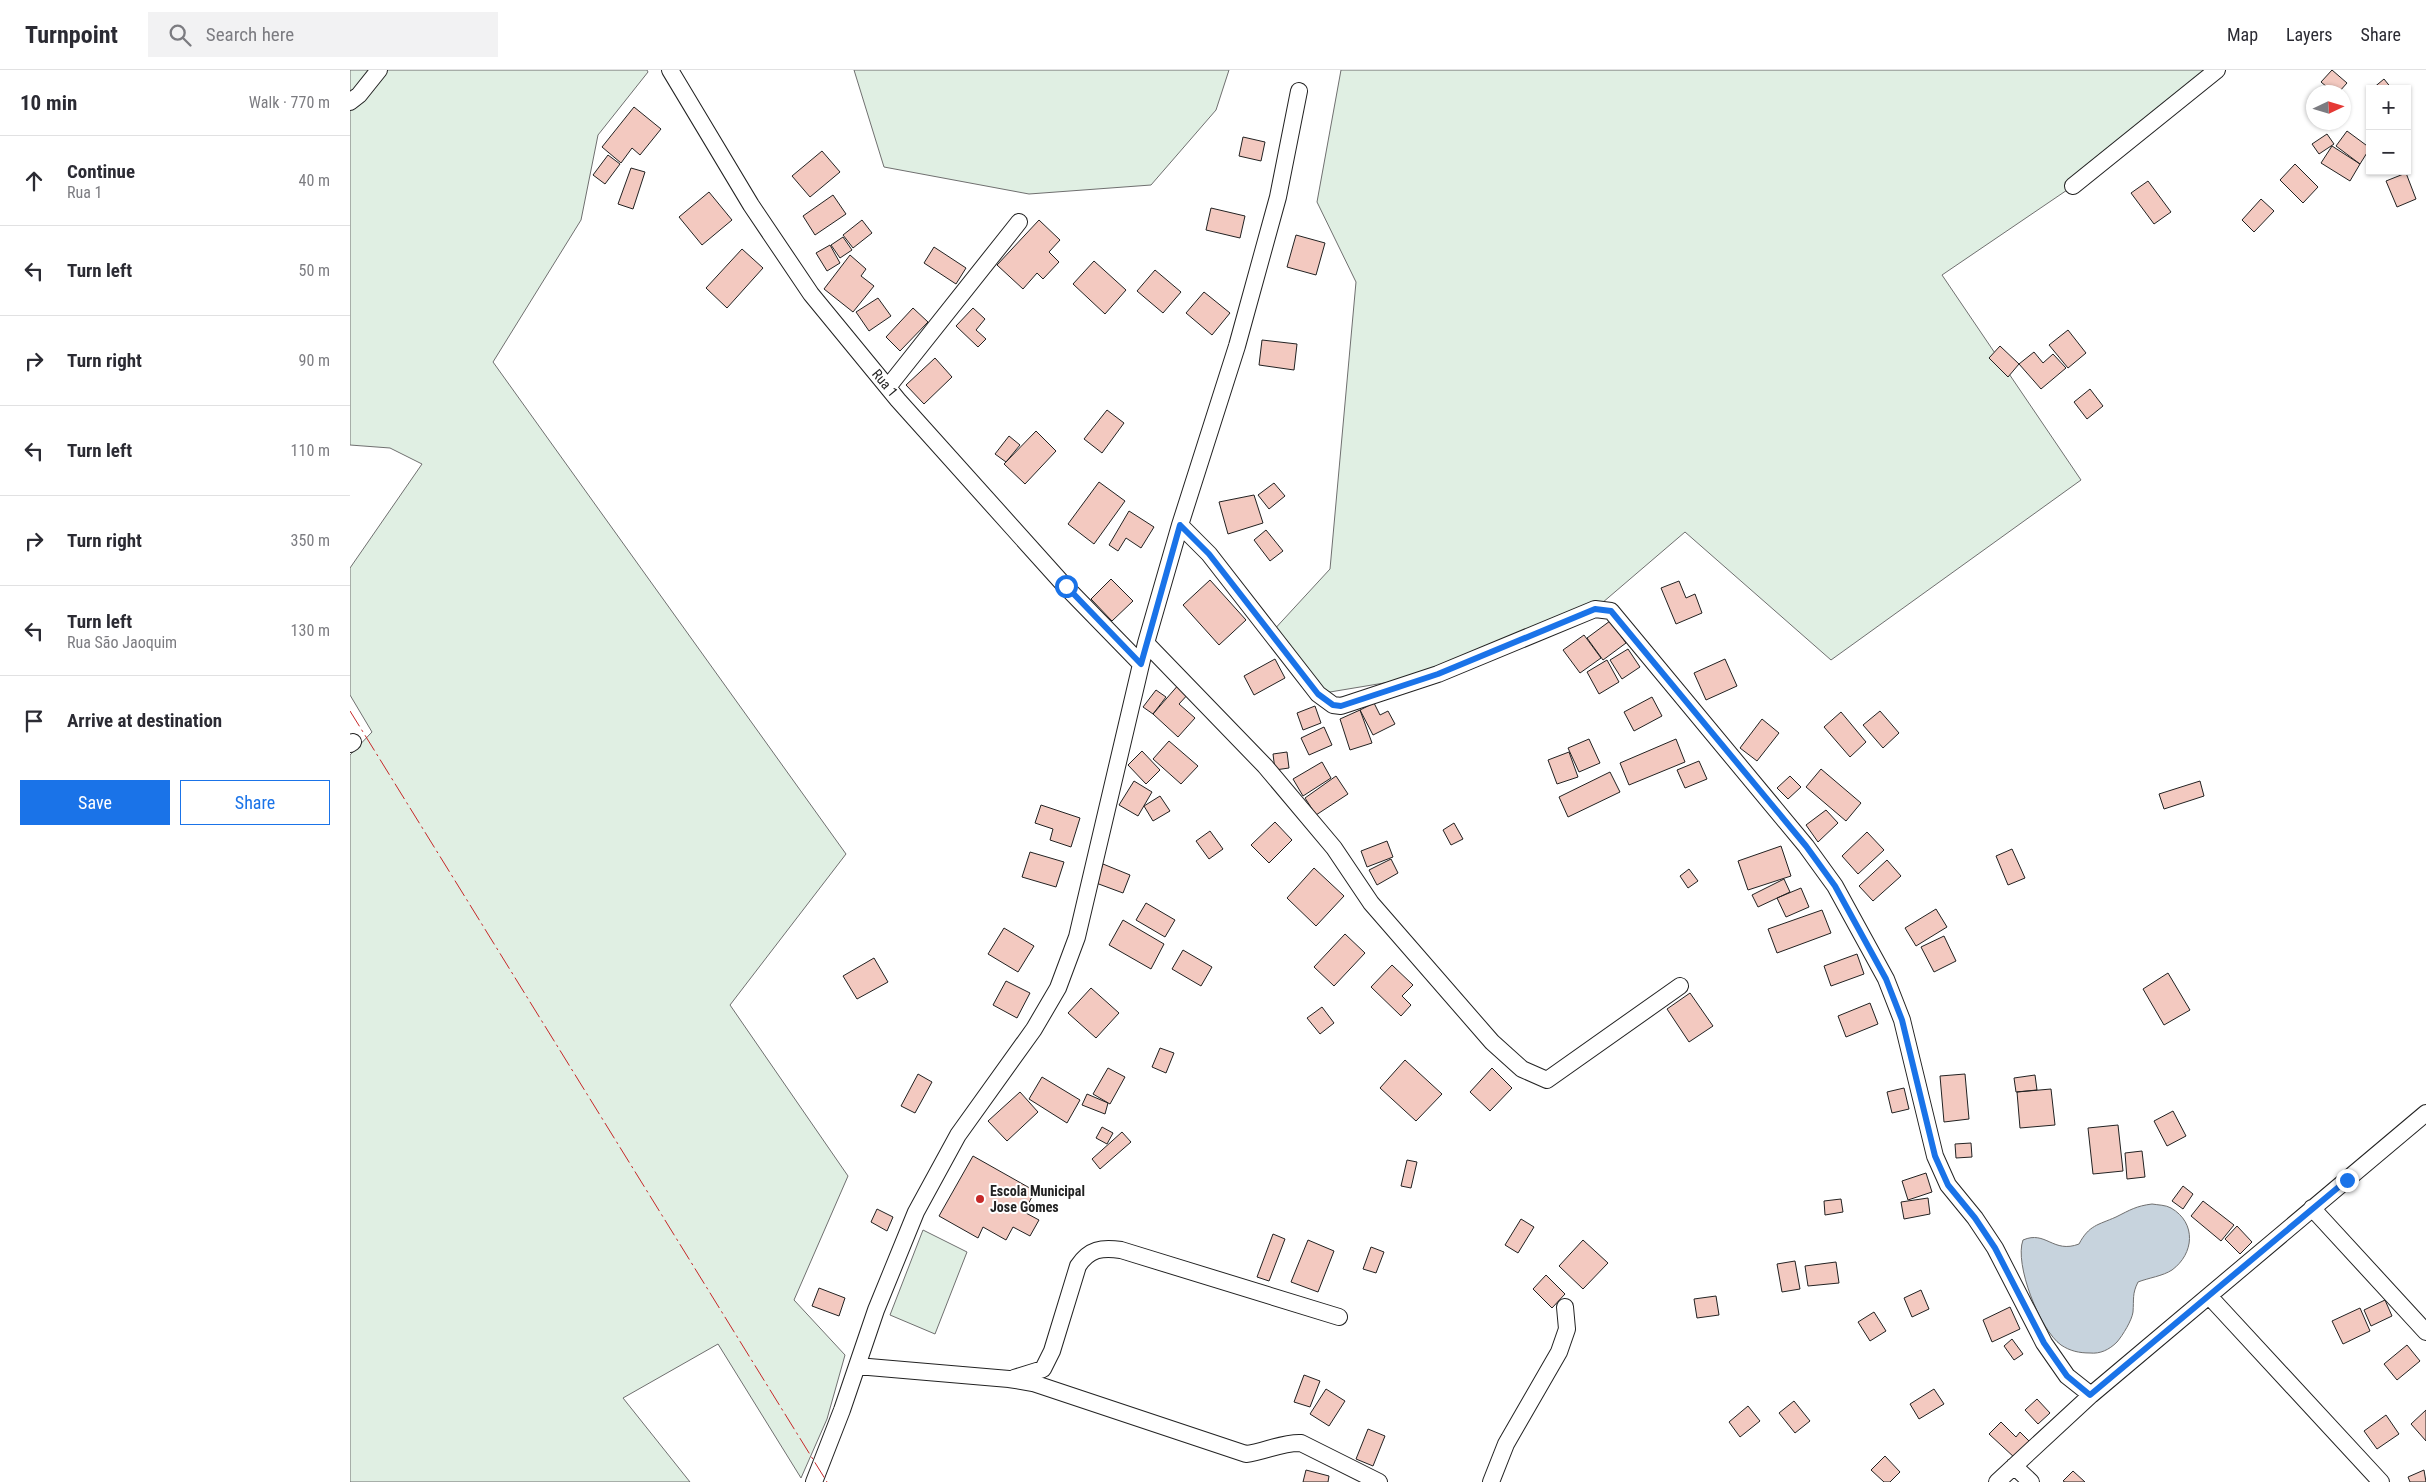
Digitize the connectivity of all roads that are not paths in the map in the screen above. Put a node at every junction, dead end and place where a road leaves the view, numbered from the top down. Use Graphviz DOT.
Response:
graph roads {
  1 [pos="379,70"];
  2 [pos="670,70"];
  3 [pos="2217,70"];
  4 [pos="1299,90"];
  5 [pos="350,102"];
  6 [pos="2073,186"];
  7 [pos="1019,222"];
  8 [pos="888,387"];
  9 [pos="1180,525"];
  10 [pos="1146,642"];
  11 [pos="1141,664"];
  12 [pos="1680,986"];
  13 [pos="2426,1113"];
  14 [pos="2312,1208"];
  15 [pos="2209,1296"];
  16 [pos="1564,1307"];
  17 [pos="1338,1317"];
  18 [pos="2426,1332"];
  19 [pos="857,1366"];
  20 [pos="1009,1379"];
  21 [pos="2090,1395"];
  22 [pos="2014,1466"];
  23 [pos="814,1482"];
  24 [pos="1379,1482"];
  25 [pos="1491,1482"];
  26 [pos="1996,1482"];
  27 [pos="2031,1482"];
  28 [pos="2381,1482"];
  1 -- 5 [label="street"];
  2 -- 8 [label="street, Rua 1"];
  3 -- 6 [label="street"];
  4 -- 9 [label="street"];
  7 -- 8 [label="street"];
  8 -- 11 [label="street, Rua 1"];
  9 -- 10 [label="street"];
  9 -- 21 [label="street"];
  10 -- 11 [label="street"];
  10 -- 12 [label="street"];
  11 -- 19 [label="street"];
  13 -- 14 [label="street"];
  14 -- 15 [label="street"];
  14 -- 18 [label="street"];
  15 -- 21 [label="street"];
  15 -- 28 [label="street"];
  16 -- 25 [label="street"];
  17 -- 20 [label="street"];
  19 -- 20 [label="street"];
  19 -- 23 [label="street"];
  20 -- 24 [label="street"];
  21 -- 22 [label="street"];
  22 -- 26 [label="street"];
  22 -- 27 [label="street"];
}
